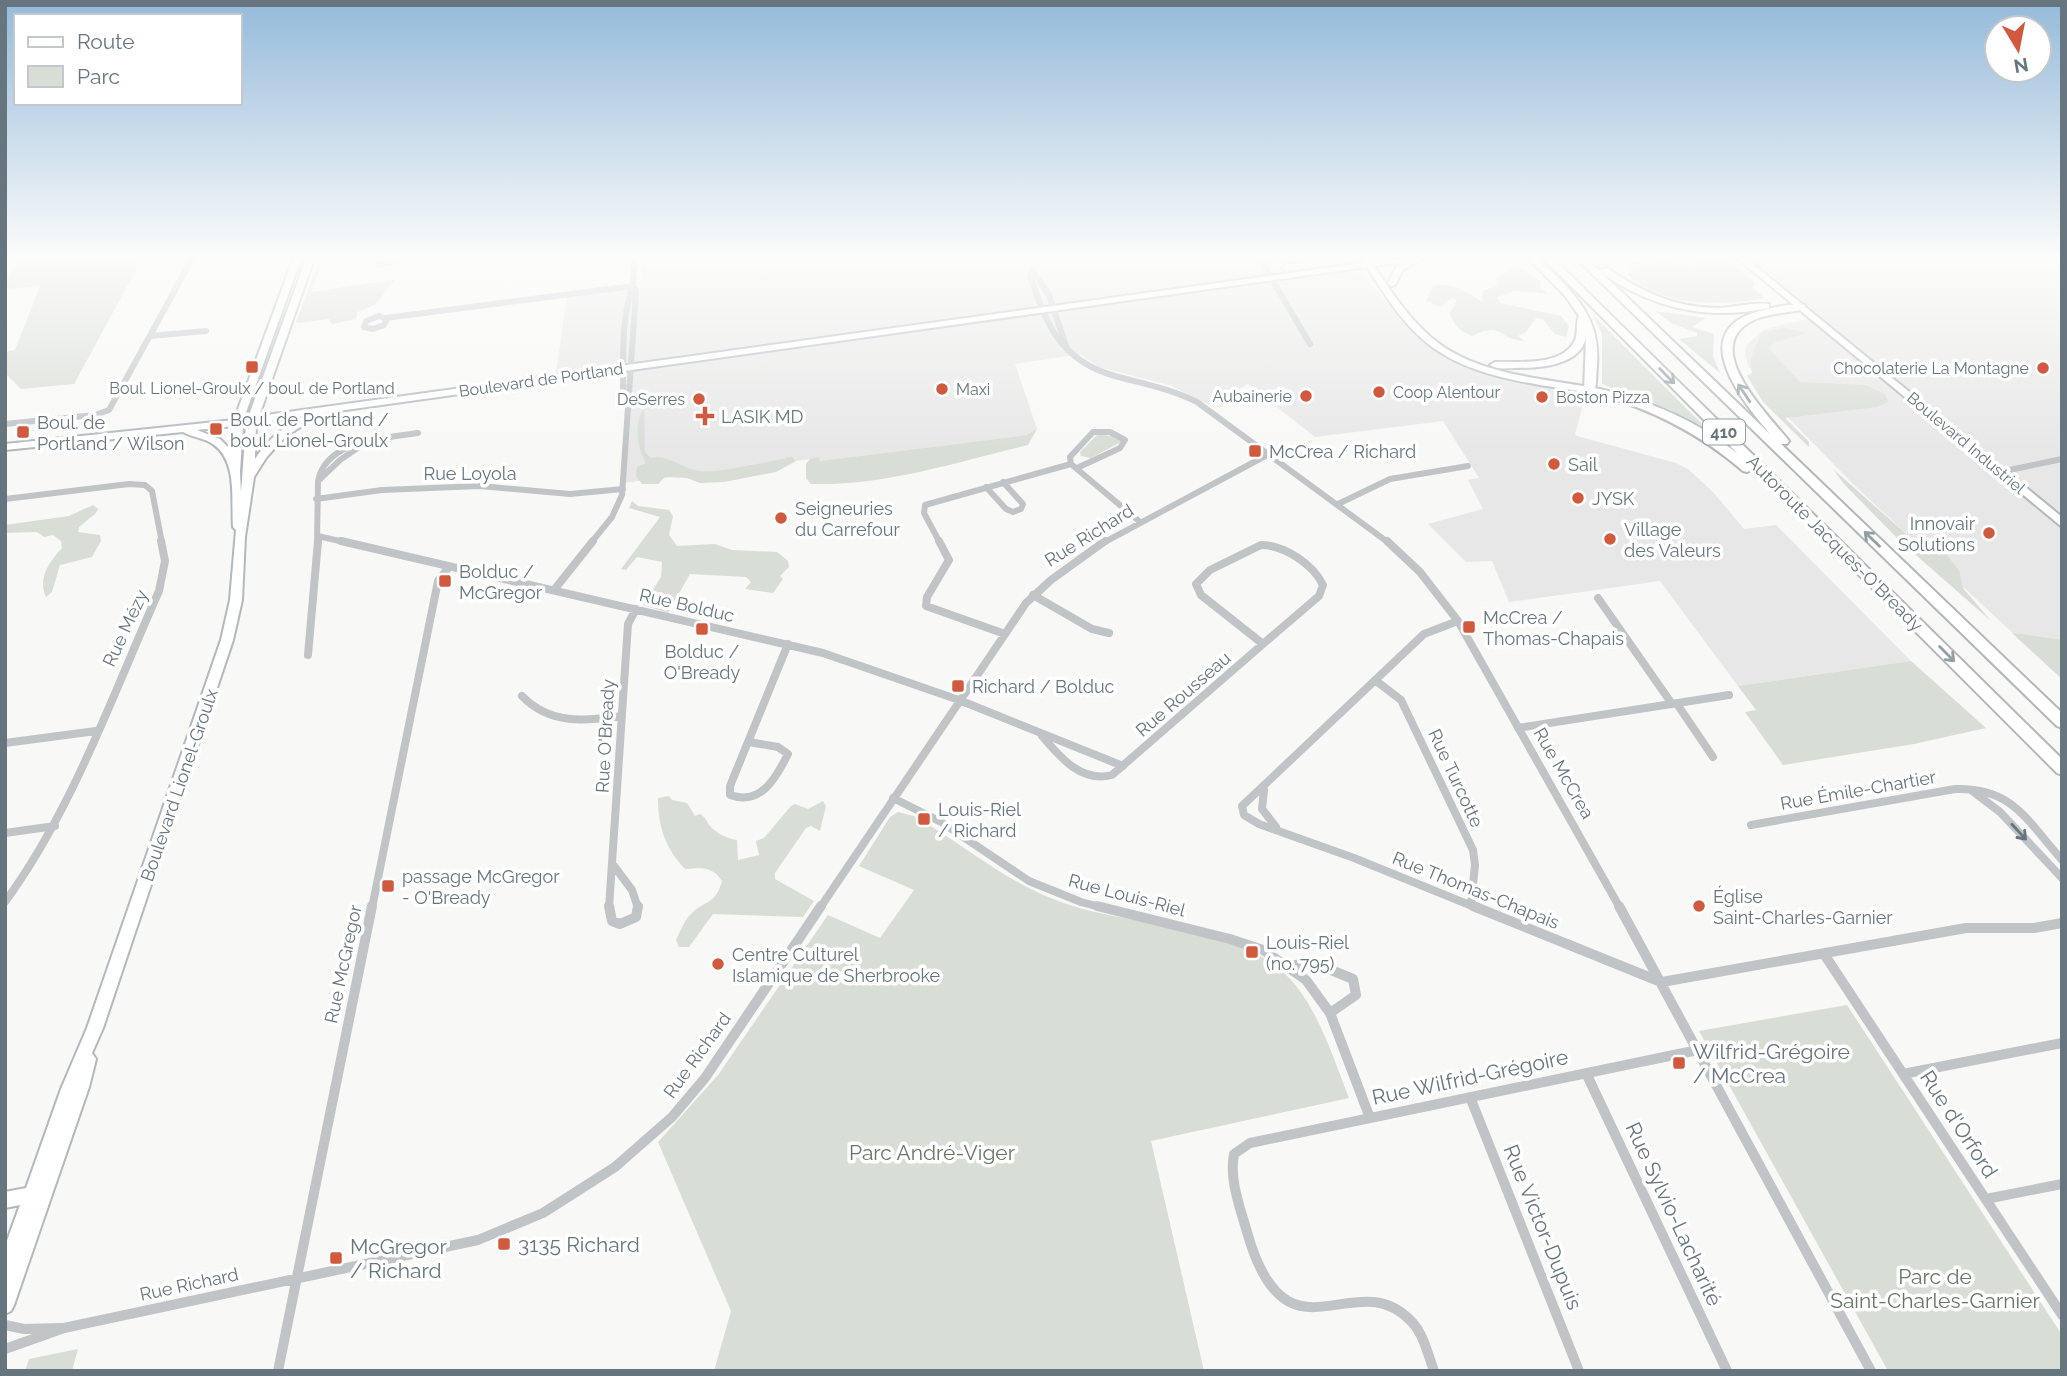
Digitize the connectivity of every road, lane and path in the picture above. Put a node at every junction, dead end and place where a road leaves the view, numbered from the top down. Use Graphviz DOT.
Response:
graph roads {
  1 [pos="157,323"];
  2 [pos="274,323"];
  3 [pos="287,323"];
  4 [pos="629,323"];
  5 [pos="917,323"];
  6 [pos="1052,323"];
  7 [pos="1055,323"];
  8 [pos="1299,323"];
  9 [pos="1414,323"];
  10 [pos="1426,323"];
  11 [pos="1580,323"];
  12 [pos="1586,323"];
  13 [pos="1614,323"];
  14 [pos="1649,323"];
  15 [pos="1742,323"];
  16 [pos="1821,323"];
  17 [pos="206,331"];
  18 [pos="150,336"];
  19 [pos="1310,344"];
  20 [pos="1067,349"];
  21 [pos="628,364"];
  22 [pos="1494,365"];
  23 [pos="1593,389"];
  24 [pos="366,404"];
  25 [pos="253,416"];
  26 [pos="239,418"];
  27 [pos="5,424"];
  28 [pos="173,430"];
  29 [pos="418,433"];
  30 [pos="5,439"];
  31 [pos="5,447"];
  32 [pos="1269,454"];
  33 [pos="2062,459"];
  34 [pos="1074,466"];
  35 [pos="1468,466"];
  36 [pos="235,472"];
  37 [pos="2000,472"];
  38 [pos="249,478"];
  39 [pos="1003,482"];
  40 [pos="986,487"];
  41 [pos="623,489"];
  42 [pos="5,499"];
  43 [pos="316,499"];
  44 [pos="1338,504"];
  45 [pos="1849,516"];
  46 [pos="1140,522"];
  47 [pos="2062,523"];
  48 [pos="318,536"];
  49 [pos="240,537"];
  50 [pos="449,566"];
  51 [pos="554,590"];
  52 [pos="1033,595"];
  53 [pos="1598,598"];
  54 [pos="1898,606"];
  55 [pos="636,609"];
  56 [pos="1458,621"];
  57 [pos="1109,633"];
  58 [pos="1005,634"];
  59 [pos="788,644"];
  60 [pos="1264,645"];
  61 [pos="308,655"];
  62 [pos="1375,680"];
  63 [pos="522,695"];
  64 [pos="1729,695"];
  65 [pos="959,700"];
  66 [pos="1674,704"];
  67 [pos="622,716"];
  68 [pos="2062,722"];
  69 [pos="1518,728"];
  70 [pos="96,731"];
  71 [pos="1040,734"];
  72 [pos="749,742"];
  73 [pos="5,743"];
  74 [pos="1713,757"];
  75 [pos="1123,766"];
  76 [pos="2062,769"];
  77 [pos="1265,787"];
  78 [pos="1971,790"];
  79 [pos="893,798"];
  80 [pos="1751,825"];
  81 [pos="55,826"];
  82 [pos="1278,829"];
  83 [pos="5,832"];
  84 [pos="2062,860"];
  85 [pos="614,866"];
  86 [pos="2062,878"];
  87 [pos="5,902"];
  88 [pos="1471,904"];
  89 [pos="2062,923"];
  90 [pos="1824,954"];
  91 [pos="1287,965"];
  92 [pos="1662,982"];
  93 [pos="1330,1013"];
  94 [pos="95,1028"];
  95 [pos="2062,1043"];
  96 [pos="1698,1050"];
  97 [pos="1586,1073"];
  98 [pos="1903,1074"];
  99 [pos="1470,1097"];
  100 [pos="1370,1118"];
  101 [pos="2062,1184"];
  102 [pos="37,1194"];
  103 [pos="5,1199"];
  104 [pos="1986,1199"];
  105 [pos="5,1271"];
  106 [pos="296,1280"];
  107 [pos="5,1305"];
  108 [pos="2062,1315"];
  109 [pos="5,1325"];
  110 [pos="64,1328"];
  111 [pos="5,1349"];
  112 [pos="278,1371"];
  113 [pos="1434,1371"];
  114 [pos="1579,1371"];
  115 [pos="1727,1371"];
  116 [pos="1871,1371"];
  1 -- 18 [label="street"];
  2 -- 26 [label="main road, Boulevard Lionel-Groulx"];
  3 -- 25 [label="main road, Boulevard Lionel-Groulx"];
  4 -- 21 [label="street"];
  5 -- 21 [label="main road, Boulevard de Portland"];
  6 -- 20 [label="street"];
  7 -- 20 [label="street"];
  8 -- 19 [label="street"];
  9 -- 23 [label="main road"];
  10 -- 22 [label="main road"];
  11 -- 22 [label="highway"];
  12 -- 23 [label="highway"];
  13 -- 54 [label="highway, Autoroute Jacques-O'Bready / 410, one-way"];
  14 -- 45 [label="highway, Autoroute Jacques-O'Bready / 410"];
  45 -- 15 [label="highway, one-way"];
  16 -- 37 [label="main road, Boulevard Industriel"];
  17 -- 18 [label="street"];
  18 -- 27 [label="street"];
  20 -- 32 [label="street, Rue McCrea"];
  21 -- 24 [label="main road, Boulevard de Portland"];
  21 -- 25 [label="main road, Boulevard de Portland"];
  21 -- 41 [label="street"];
  22 -- 23 [label="main road"];
  23 -- 54 [label="highway"];
  24 -- 25 [label="main road, Boulevard de Portland"];
  24 -- 38 [label="main road"];
  25 -- 26 [label="main road, Boulevard de Portland"];
  25 -- 38 [label="main road, Boulevard Lionel-Groulx"];
  26 -- 28 [label="main road, Boulevard de Portland"];
  26 -- 30 [label="main road, Boulevard de Portland"];
  26 -- 36 [label="main road, Boulevard Lionel-Groulx"];
  28 -- 31 [label="main road, Boulevard de Portland"];
  28 -- 36 [label="main road"];
  29 -- 43 [label="street"];
  32 -- 44 [label="street, Rue McCrea"];
  32 -- 46 [label="street, Rue Richard"];
  33 -- 37 [label="street"];
  34 -- 34 [label="street"];
  34 -- 39 [label="street"];
  34 -- 46 [label="street"];
  35 -- 44 [label="street"];
  36 -- 49 [label="main road, Boulevard Lionel-Groulx"];
  37 -- 47 [label="main road, Boulevard Industriel"];
  38 -- 49 [label="main road, Boulevard Lionel-Groulx"];
  39 -- 40 [label="street"];
  39 -- 40 [label="street"];
  40 -- 58 [label="street"];
  41 -- 43 [label="street, Rue Loyola"];
  41 -- 51 [label="street"];
  42 -- 70 [label="street, Rue Mézy"];
  43 -- 48 [label="street"];
  44 -- 56 [label="street, Rue McCrea"];
  68 -- 45 [label="highway, Autoroute Jacques-O'Bready / 410, one-way"];
  46 -- 52 [label="street, Rue Richard"];
  48 -- 50 [label="street, Rue Bolduc"];
  48 -- 61 [label="street"];
  49 -- 94 [label="main road, Boulevard Lionel-Groulx"];
  50 -- 51 [label="street, Rue Bolduc"];
  50 -- 106 [label="street, Rue McGregor"];
  51 -- 55 [label="street, Rue Bolduc"];
  52 -- 57 [label="street"];
  52 -- 58 [label="street, Rue Richard"];
  53 -- 66 [label="street"];
  54 -- 76 [label="highway, Autoroute Jacques-O'Bready / 410, one-way"];
  55 -- 59 [label="street, Rue Bolduc"];
  55 -- 67 [label="street, Rue O'Bready"];
  56 -- 62 [label="street, Rue Thomas-Chapais"];
  56 -- 69 [label="street, Rue McCrea"];
  58 -- 65 [label="street, Rue Richard"];
  59 -- 65 [label="street, Rue Bolduc"];
  59 -- 72 [label="street"];
  60 -- 60 [label="street, Rue Rousseau"];
  60 -- 75 [label="street, Rue Rousseau"];
  62 -- 77 [label="street, Rue Thomas-Chapais"];
  62 -- 88 [label="street, Rue Turcotte"];
  63 -- 67 [label="street"];
  64 -- 66 [label="street"];
  65 -- 71 [label="street, Rue Bolduc"];
  65 -- 79 [label="street, Rue Richard"];
  66 -- 69 [label="street"];
  66 -- 74 [label="street"];
  67 -- 85 [label="street, Rue O'Bready"];
  69 -- 92 [label="street, Rue McCrea"];
  70 -- 73 [label="street"];
  70 -- 81 [label="street, Rue Mézy"];
  71 -- 75 [label="street, Rue Bolduc"];
  71 -- 75 [label="street, Rue Bolduc"];
  72 -- 72 [label="street"];
  77 -- 82 [label="street"];
  77 -- 82 [label="street, Rue Thomas-Chapais"];
  78 -- 80 [label="street, Rue Émile-Chartier"];
  78 -- 84 [label="street, Rue Émile-Chartier"];
  78 -- 86 [label="street, one-way"];
  79 -- 91 [label="street, Rue Louis-Riel"];
  79 -- 106 [label="street, Rue Richard"];
  81 -- 83 [label="street"];
  81 -- 87 [label="street, Rue Mézy"];
  82 -- 88 [label="street, Rue Thomas-Chapais"];
  85 -- 85 [label="street, Rue O'Bready"];
  88 -- 92 [label="street, Rue Thomas-Chapais"];
  89 -- 90 [label="street"];
  90 -- 92 [label="street"];
  90 -- 98 [label="street, Rue d'Orford"];
  91 -- 93 [label="street, Rue Louis-Riel"];
  91 -- 93 [label="street"];
  92 -- 96 [label="street, Rue McCrea"];
  93 -- 100 [label="street, Rue Louis-Riel"];
  94 -- 102 [label="main road, Boulevard Lionel-Groulx"];
  95 -- 98 [label="street"];
  96 -- 97 [label="street, Rue Wilfrid-Grégoire"];
  96 -- 116 [label="street, Rue McCrea"];
  97 -- 99 [label="street, Rue Wilfrid-Grégoire"];
  97 -- 115 [label="street, Rue Sylvio-Lacharité"];
  98 -- 104 [label="street, Rue d'Orford"];
  99 -- 100 [label="street, Rue Wilfrid-Grégoire"];
  99 -- 114 [label="street, Rue Victor-Dupuis"];
  100 -- 113 [label="street, Rue Wilfrid-Grégoire"];
  101 -- 104 [label="street"];
  102 -- 103 [label="main road"];
  102 -- 105 [label="main road, Boulevard Lionel-Groulx"];
  102 -- 107 [label="main road, Boulevard Lionel-Groulx"];
  104 -- 108 [label="street, Rue d'Orford"];
  106 -- 110 [label="street, Rue Richard"];
  106 -- 112 [label="street, Rue McGregor"];
  109 -- 110 [label="street, Rue Richard"];
  110 -- 111 [label="street, Rue Richard"];
}
